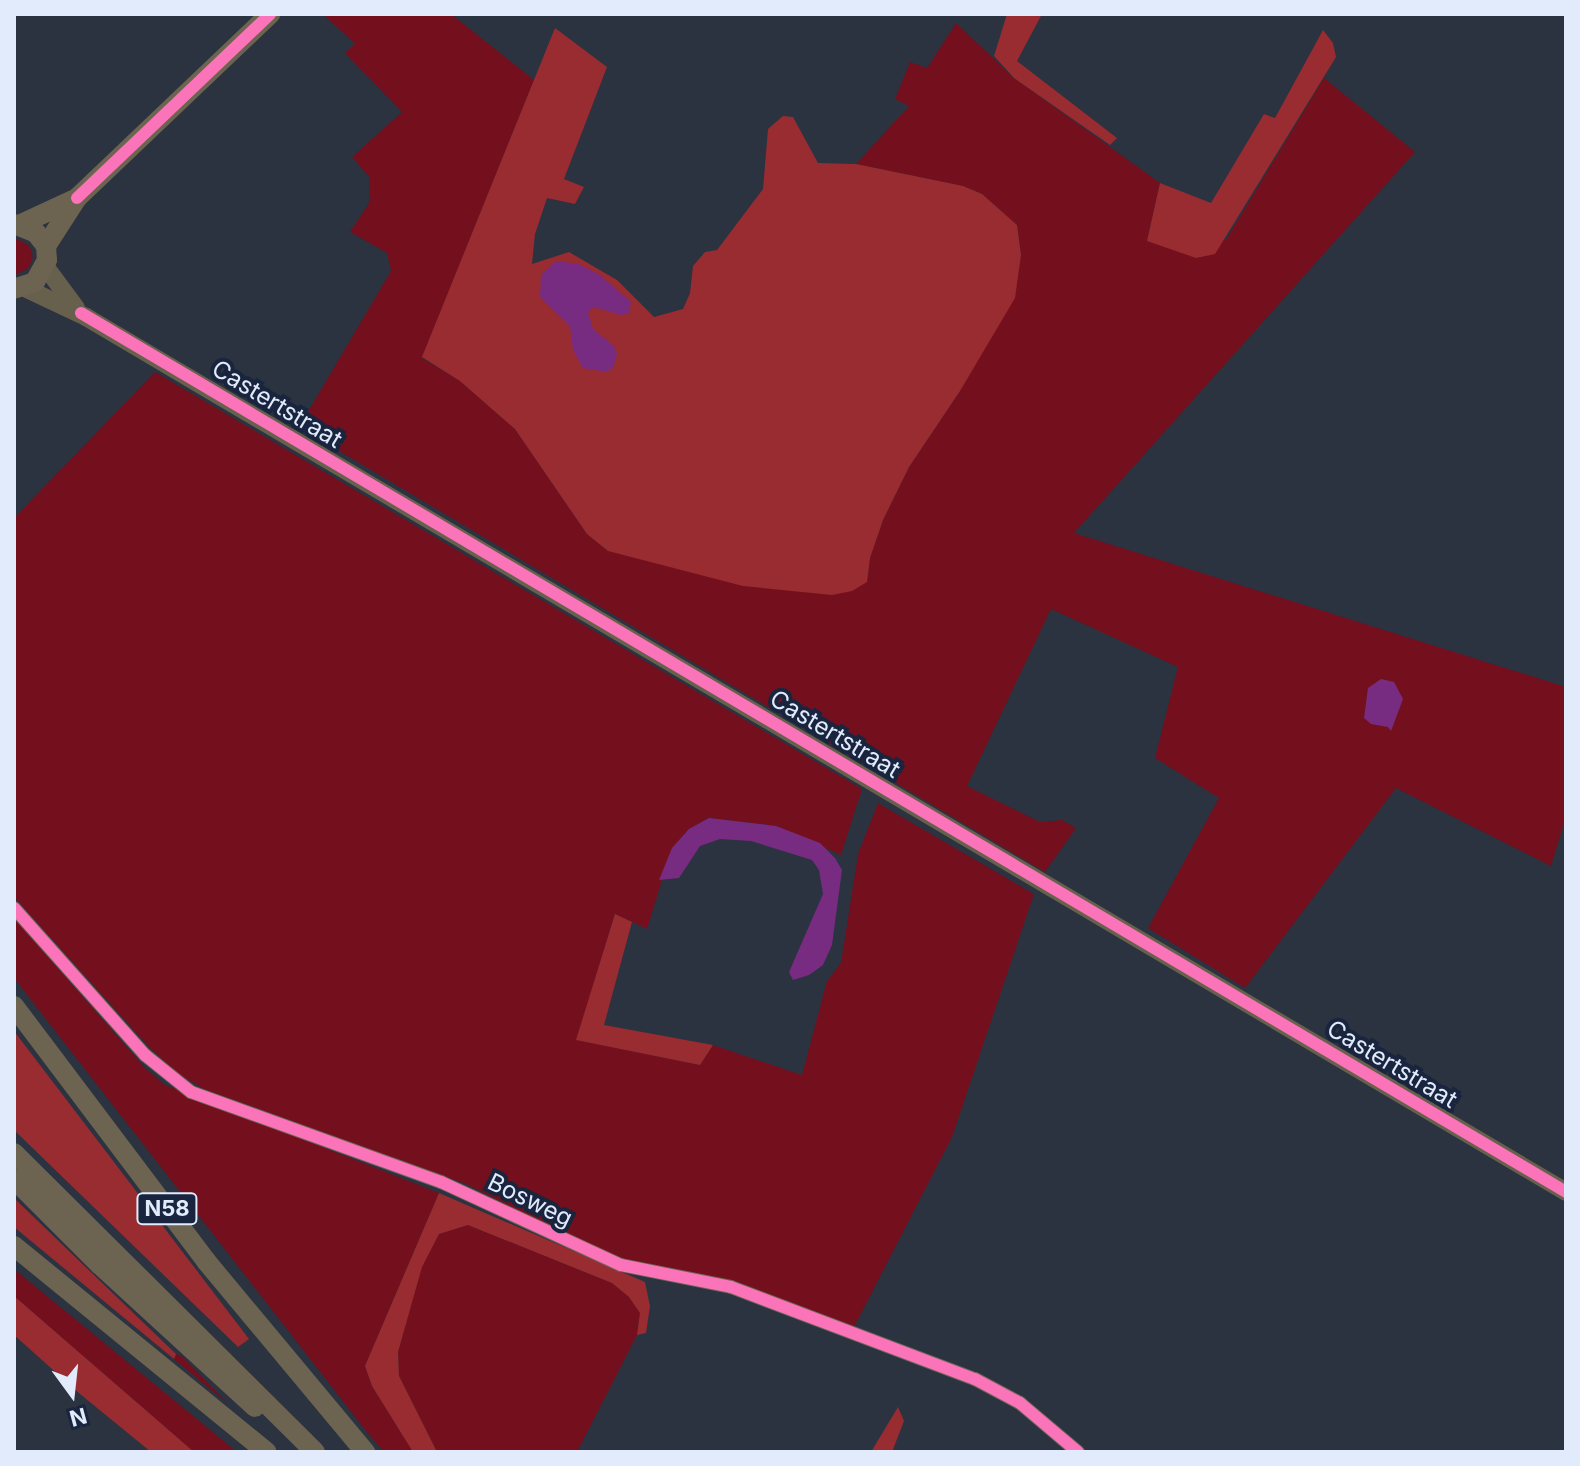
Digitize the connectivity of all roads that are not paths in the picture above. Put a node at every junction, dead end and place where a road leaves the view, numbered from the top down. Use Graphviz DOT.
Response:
graph roads {
  1 [pos="270,14"];
  2 [pos="77,198"];
  3 [pos="17,224"];
  4 [pos="46,256"];
  5 [pos="19,288"];
  6 [pos="81,313"];
  7 [pos="14,908"];
  8 [pos="14,1006"];
  9 [pos="14,1153"];
  10 [pos="14,1179"];
  11 [pos="1566,1192"];
  12 [pos="14,1246"];
  13 [pos="267,1452"];
  14 [pos="308,1452"];
  15 [pos="315,1452"];
  16 [pos="365,1452"];
  17 [pos="1078,1452"];
  1 -- 2 [label="main road"];
  2 -- 3 [label="main road"];
  2 -- 4 [label="main road"];
  3 -- 4 [label="main road"];
  4 -- 5 [label="main road"];
  4 -- 6 [label="main road, Castertstraat"];
  5 -- 6 [label="main road, Castertstraat"];
  6 -- 11 [label="main road, Castertstraat"];
  7 -- 17 [label="street, Bosweg"];
  8 -- 16 [label="main road, N58"];
  9 -- 15 [label="main road, N58"];
  10 -- 14 [label="main road"];
  12 -- 13 [label="main road"];
}
